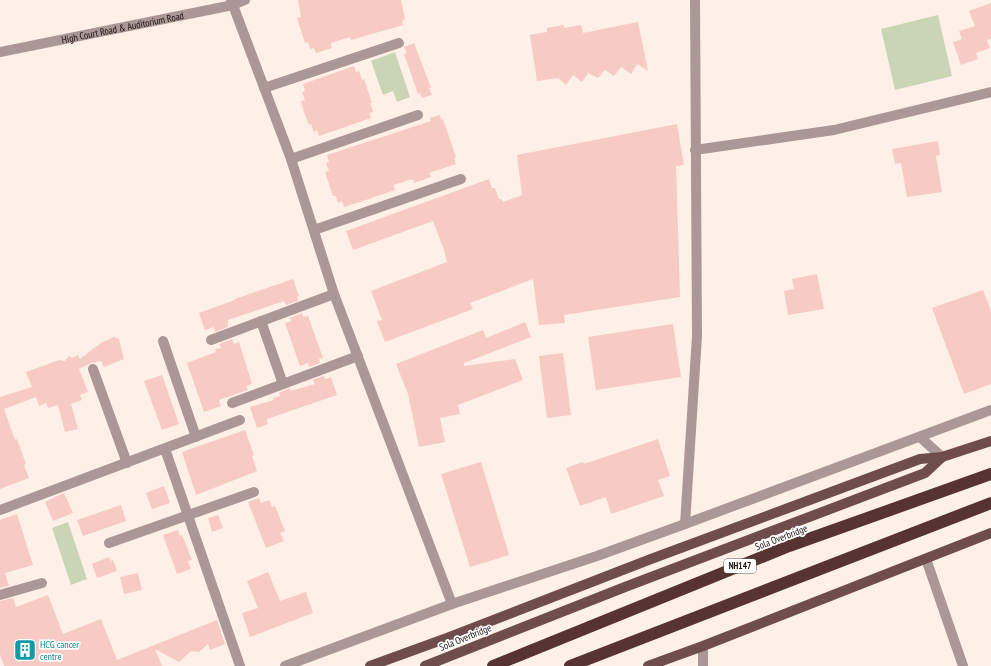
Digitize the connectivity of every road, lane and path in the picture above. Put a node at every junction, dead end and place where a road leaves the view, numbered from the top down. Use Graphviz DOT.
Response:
graph roads {
  1 [pos="244,0"];
  2 [pos="695,0"];
  3 [pos="232,3"];
  4 [pos="399,43"];
  5 [pos="0,52"];
  6 [pos="264,88"];
  7 [pos="991,92"];
  8 [pos="418,115"];
  9 [pos="695,150"];
  10 [pos="291,159"];
  11 [pos="462,178"];
  12 [pos="314,230"];
  13 [pos="334,294"];
  14 [pos="261,321"];
  15 [pos="211,340"];
  16 [pos="164,341"];
  17 [pos="358,356"];
  18 [pos="93,369"];
  19 [pos="283,384"];
  20 [pos="232,402"];
  21 [pos="991,410"];
  22 [pos="240,420"];
  23 [pos="196,437"];
  24 [pos="920,437"];
  25 [pos="991,441"];
  26 [pos="165,449"];
  27 [pos="942,457"];
  28 [pos="127,463"];
  29 [pos="991,474"];
  30 [pos="254,492"];
  31 [pos="991,504"];
  32 [pos="0,510"];
  33 [pos="188,515"];
  34 [pos="686,524"];
  35 [pos="991,533"];
  36 [pos="109,542"];
  37 [pos="926,559"];
  38 [pos="42,583"];
  39 [pos="0,595"];
  40 [pos="452,604"];
  41 [pos="703,646"];
  42 [pos="653,665"];
  43 [pos="240,666"];
  44 [pos="284,666"];
  45 [pos="370,666"];
  46 [pos="426,666"];
  47 [pos="492,666"];
  48 [pos="570,666"];
  49 [pos="703,666"];
  50 [pos="963,666"];
  1 -- 3 [label="street, High Court Road & Auditorium Road"];
  2 -- 9 [label="street"];
  3 -- 5 [label="street, High Court Road & Auditorium Road"];
  3 -- 6 [label="street"];
  4 -- 6 [label="street"];
  6 -- 10 [label="street"];
  7 -- 9 [label="street"];
  8 -- 10 [label="street"];
  9 -- 34 [label="street"];
  10 -- 12 [label="street"];
  11 -- 12 [label="street"];
  12 -- 13 [label="street"];
  13 -- 14 [label="street"];
  13 -- 17 [label="street"];
  14 -- 15 [label="street"];
  14 -- 19 [label="street"];
  16 -- 23 [label="street"];
  17 -- 19 [label="street"];
  17 -- 40 [label="street"];
  18 -- 28 [label="street"];
  19 -- 20 [label="street"];
  21 -- 24 [label="street"];
  22 -- 23 [label="street"];
  23 -- 26 [label="street"];
  24 -- 27 [label="street"];
  24 -- 34 [label="street"];
  25 -- 27 [label="main road"];
  26 -- 28 [label="street"];
  26 -- 33 [label="street"];
  27 -- 45 [label="main road"];
  27 -- 46 [label="main road, Sola Overbridge"];
  28 -- 32 [label="street"];
  29 -- 47 [label="highway, Sola Overbridge / NH147"];
  30 -- 33 [label="street"];
  31 -- 48 [label="highway"];
  33 -- 36 [label="street"];
  33 -- 43 [label="street"];
  34 -- 40 [label="street"];
  35 -- 37 [label="main road"];
  37 -- 41 [label="main road"];
  37 -- 50 [label="street"];
  38 -- 39 [label="street"];
  40 -- 44 [label="street"];
  41 -- 42 [label="main road"];
  41 -- 49 [label="street"];
}
